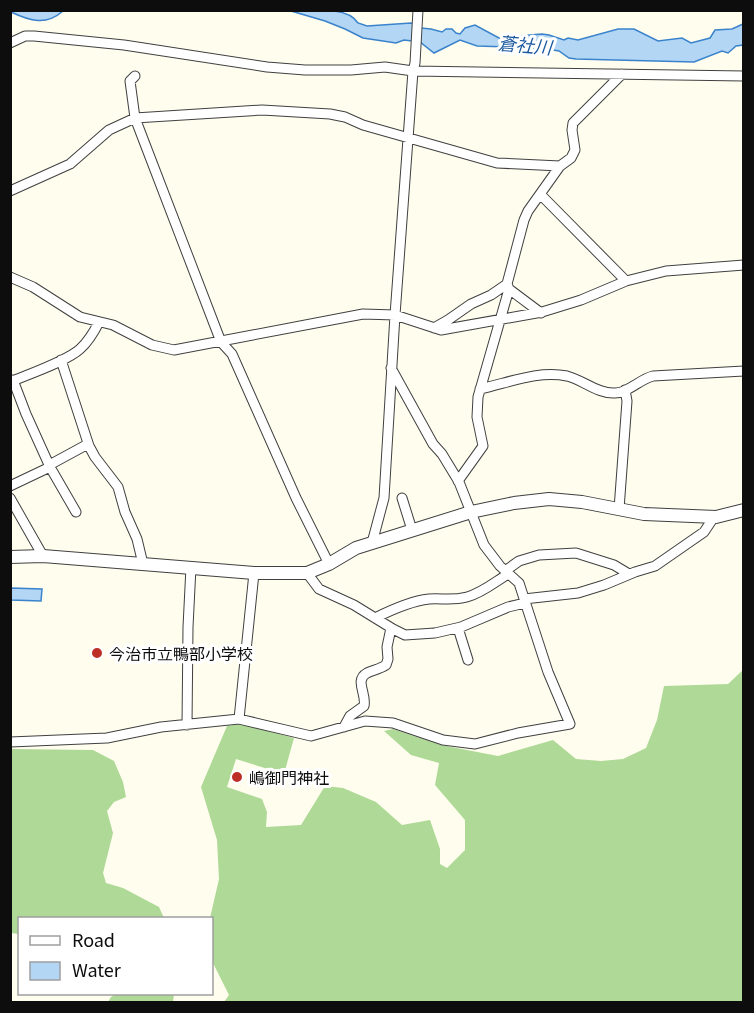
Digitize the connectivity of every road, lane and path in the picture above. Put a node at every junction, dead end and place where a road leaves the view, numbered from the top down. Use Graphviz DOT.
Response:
graph roads {
  1 [pos="418,11"];
  2 [pos="10,43"];
  3 [pos="414,67"];
  4 [pos="622,74"];
  5 [pos="135,76"];
  6 [pos="744,76"];
  7 [pos="135,118"];
  8 [pos="409,138"];
  9 [pos="560,166"];
  10 [pos="10,191"];
  11 [pos="541,195"];
  12 [pos="744,265"];
  13 [pos="10,277"];
  14 [pos="626,281"];
  15 [pos="508,286"];
  16 [pos="541,312"];
  17 [pos="394,315"];
  18 [pos="501,319"];
  19 [pos="99,322"];
  20 [pos="434,328"];
  21 [pos="221,342"];
  22 [pos="61,360"];
  23 [pos="392,368"];
  24 [pos="744,370"];
  25 [pos="12,381"];
  26 [pos="480,389"];
  27 [pos="625,390"];
  28 [pos="88,444"];
  29 [pos="50,467"];
  30 [pos="458,481"];
  31 [pos="10,486"];
  32 [pos="10,498"];
  33 [pos="402,498"];
  34 [pos="619,509"];
  35 [pos="744,510"];
  36 [pos="76,512"];
  37 [pos="471,512"];
  38 [pos="714,517"];
  39 [pos="412,530"];
  40 [pos="372,543"];
  41 [pos="43,556"];
  42 [pos="10,557"];
  43 [pos="142,564"];
  44 [pos="329,564"];
  45 [pos="190,567"];
  46 [pos="507,572"];
  47 [pos="254,573"];
  48 [pos="307,573"];
  49 [pos="630,574"];
  50 [pos="525,601"];
  51 [pos="375,618"];
  52 [pos="391,628"];
  53 [pos="459,628"];
  54 [pos="468,660"];
  55 [pos="239,719"];
  56 [pos="187,725"];
  57 [pos="344,727"];
  58 [pos="10,742"];
  1 -- 3 [label="street"];
  2 -- 3 [label="street"];
  3 -- 4 [label="street"];
  3 -- 8 [label="street"];
  4 -- 6 [label="street"];
  4 -- 9 [label="street"];
  5 -- 7 [label="street"];
  7 -- 8 [label="street"];
  7 -- 10 [label="street"];
  7 -- 21 [label="street"];
  8 -- 9 [label="street"];
  8 -- 17 [label="street"];
  9 -- 11 [label="street"];
  11 -- 14 [label="street"];
  11 -- 15 [label="street"];
  12 -- 14 [label="street"];
  13 -- 19 [label="street"];
  14 -- 16 [label="street"];
  15 -- 16 [label="street"];
  15 -- 18 [label="street"];
  15 -- 20 [label="street"];
  16 -- 18 [label="street"];
  17 -- 20 [label="street"];
  17 -- 21 [label="street"];
  17 -- 23 [label="street"];
  18 -- 20 [label="street"];
  18 -- 26 [label="street"];
  19 -- 21 [label="street"];
  19 -- 22 [label="street"];
  21 -- 44 [label="street"];
  22 -- 25 [label="street"];
  22 -- 28 [label="street"];
  23 -- 30 [label="street"];
  23 -- 40 [label="street"];
  24 -- 27 [label="street"];
  25 -- 29 [label="street"];
  26 -- 27 [label="street"];
  26 -- 30 [label="street"];
  27 -- 34 [label="street"];
  28 -- 29 [label="street"];
  28 -- 43 [label="street"];
  29 -- 31 [label="street"];
  29 -- 36 [label="street"];
  30 -- 37 [label="street"];
  32 -- 41 [label="street"];
  33 -- 39 [label="street"];
  34 -- 37 [label="street"];
  34 -- 38 [label="street"];
  35 -- 38 [label="street"];
  37 -- 39 [label="street"];
  37 -- 46 [label="street"];
  38 -- 49 [label="street"];
  39 -- 40 [label="street"];
  40 -- 44 [label="street"];
  41 -- 42 [label="street"];
  41 -- 43 [label="street"];
  43 -- 45 [label="street"];
  44 -- 48 [label="street"];
  45 -- 47 [label="street"];
  45 -- 56 [label="street"];
  46 -- 49 [label="street"];
  46 -- 50 [label="street"];
  46 -- 51 [label="street"];
  47 -- 48 [label="street"];
  47 -- 55 [label="street"];
  48 -- 51 [label="street"];
  49 -- 50 [label="street"];
  50 -- 53 [label="street"];
  50 -- 57 [label="street"];
  51 -- 52 [label="street"];
  52 -- 53 [label="street"];
  52 -- 57 [label="street"];
  53 -- 54 [label="street"];
  55 -- 56 [label="street"];
  55 -- 57 [label="street"];
  56 -- 58 [label="street"];
}
